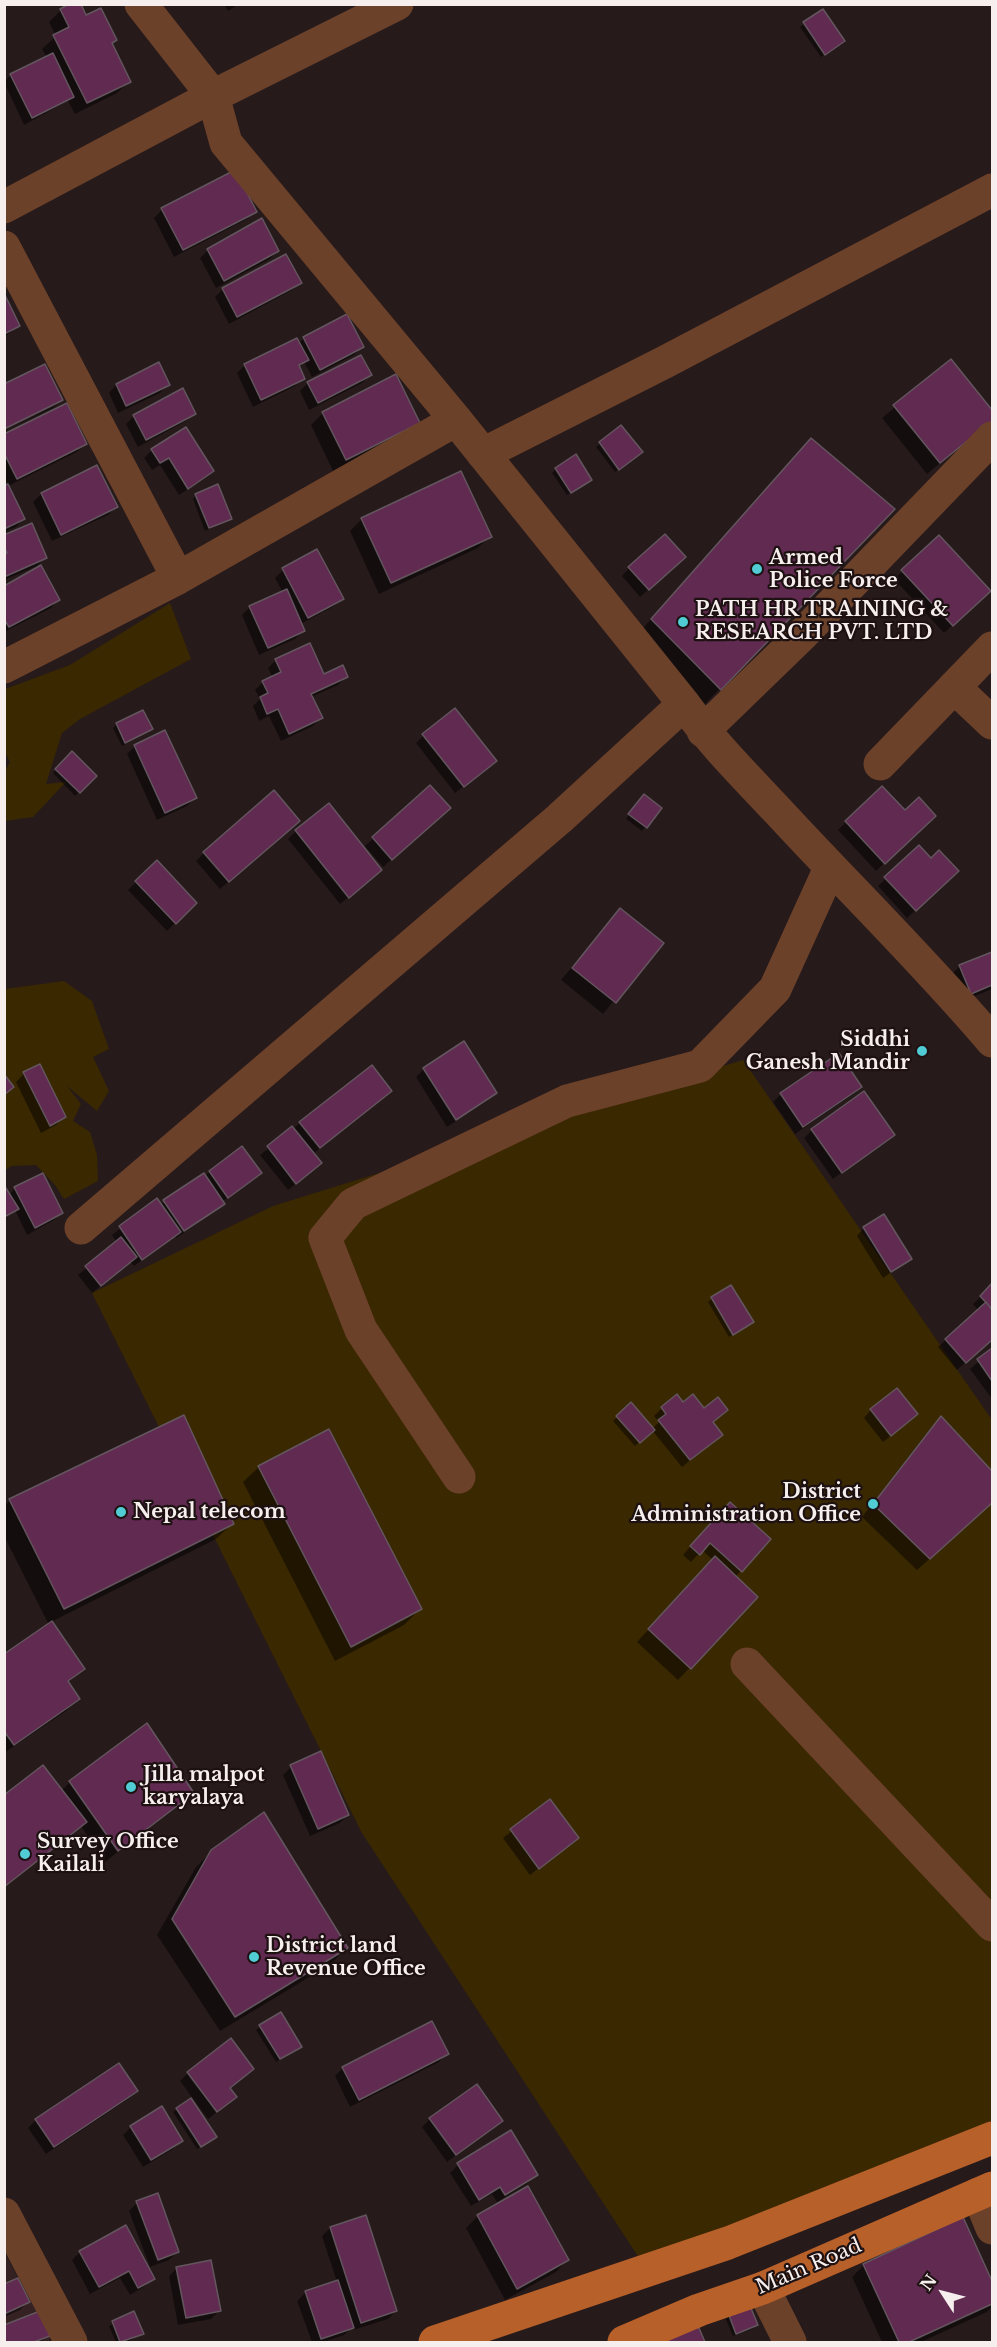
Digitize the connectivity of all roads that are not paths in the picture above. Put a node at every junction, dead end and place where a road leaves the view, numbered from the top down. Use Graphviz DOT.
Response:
graph roads {
  1 [pos="141,4"];
  2 [pos="397,4"];
  3 [pos="213,96"];
  4 [pos="993,190"];
  5 [pos="4,207"];
  6 [pos="4,247"];
  7 [pos="456,420"];
  8 [pos="993,438"];
  9 [pos="483,454"];
  10 [pos="178,578"];
  11 [pos="993,648"];
  12 [pos="4,667"];
  13 [pos="954,687"];
  14 [pos="684,704"];
  15 [pos="993,723"];
  16 [pos="703,730"];
  17 [pos="880,765"];
  18 [pos="830,868"];
  19 [pos="993,1041"];
  20 [pos="81,1227"];
  21 [pos="459,1477"];
  22 [pos="747,1664"];
  23 [pos="993,1925"];
  24 [pos="993,2138"];
  25 [pos="985,2191"];
  26 [pos="4,2214"];
  27 [pos="993,2229"];
  28 [pos="763,2288"];
  29 [pos="71,2343"];
  30 [pos="435,2343"];
  31 [pos="624,2343"];
  32 [pos="790,2343"];
  1 -- 3 [label="street"];
  2 -- 3 [label="street"];
  3 -- 5 [label="street"];
  3 -- 7 [label="street"];
  4 -- 9 [label="street"];
  6 -- 10 [label="street"];
  7 -- 9 [label="street"];
  7 -- 10 [label="street"];
  8 -- 16 [label="street"];
  9 -- 14 [label="street"];
  10 -- 12 [label="street"];
  11 -- 13 [label="street"];
  13 -- 15 [label="street"];
  13 -- 17 [label="street"];
  14 -- 16 [label="street"];
  14 -- 20 [label="street"];
  16 -- 18 [label="street"];
  18 -- 19 [label="street"];
  18 -- 21 [label="street"];
  22 -- 23 [label="street"];
  24 -- 30 [label="main road"];
  25 -- 27 [label="street"];
  25 -- 28 [label="main road, Main Road"];
  26 -- 29 [label="street"];
  28 -- 31 [label="main road, Main Road"];
  28 -- 32 [label="street"];
}
